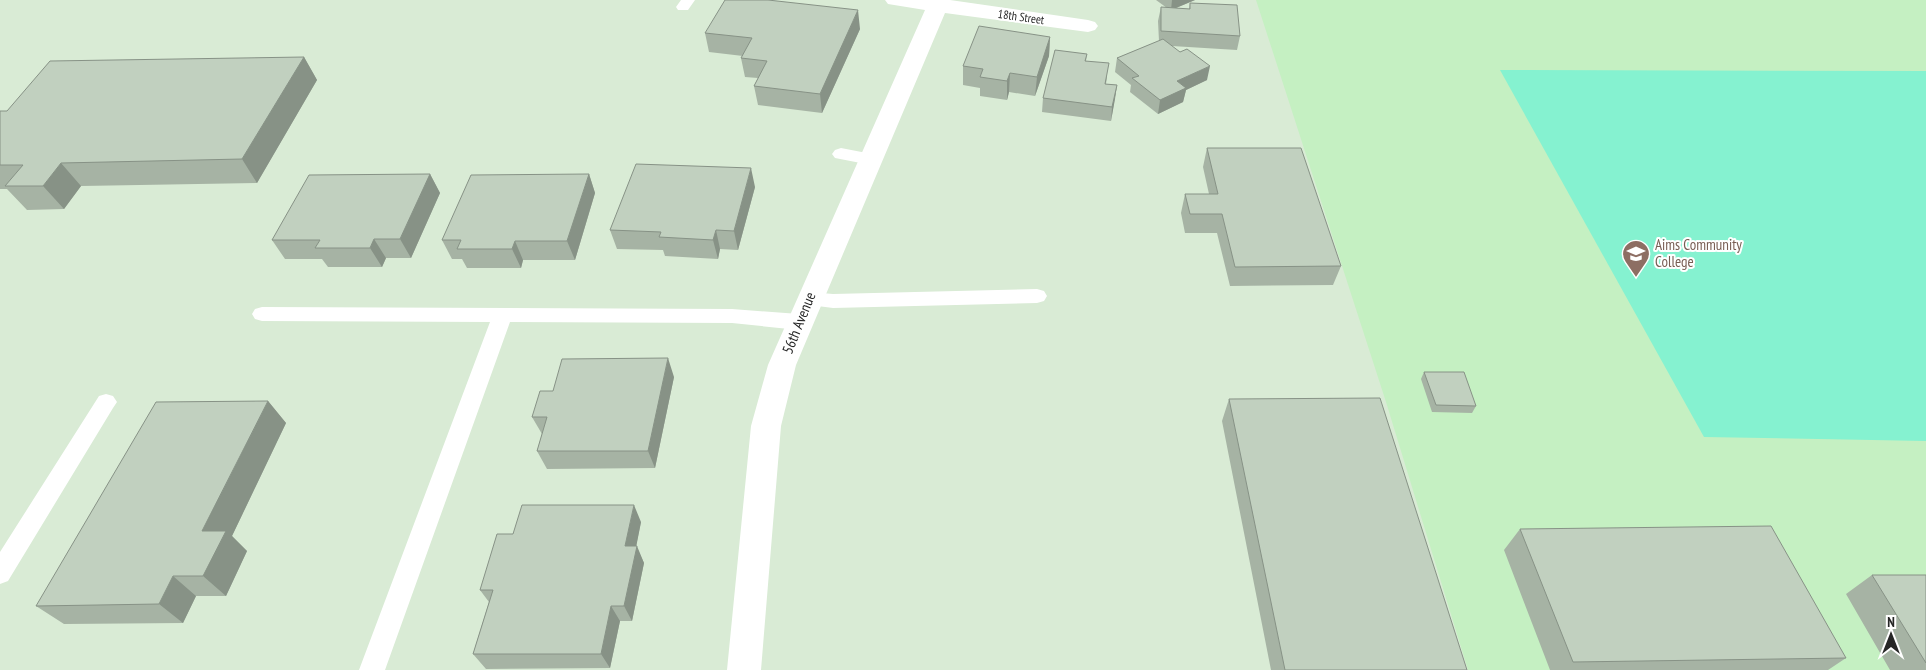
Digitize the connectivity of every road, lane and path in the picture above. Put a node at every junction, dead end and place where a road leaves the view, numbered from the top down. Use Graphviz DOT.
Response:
graph roads {
  1 [pos="895,0"];
  2 [pos="939,3"];
  3 [pos="1088,26"];
  4 [pos="841,154"];
  5 [pos="871,159"];
  6 [pos="1037,296"];
  7 [pos="804,311"];
  8 [pos="262,314"];
  9 [pos="503,315"];
  10 [pos="106,402"];
  11 [pos="0,573"];
  12 [pos="372,670"];
  13 [pos="744,670"];
  1 -- 2 [label="street, 18th Street"];
  2 -- 3 [label="street, 18th Street"];
  2 -- 5 [label="street, 56th Avenue"];
  4 -- 5 [label="lane"];
  5 -- 7 [label="street, 56th Avenue"];
  6 -- 7 [label="lane"];
  7 -- 9 [label="lane"];
  7 -- 13 [label="street, 56th Avenue"];
  8 -- 9 [label="lane"];
  9 -- 12 [label="lane"];
  10 -- 11 [label="lane"];
}
